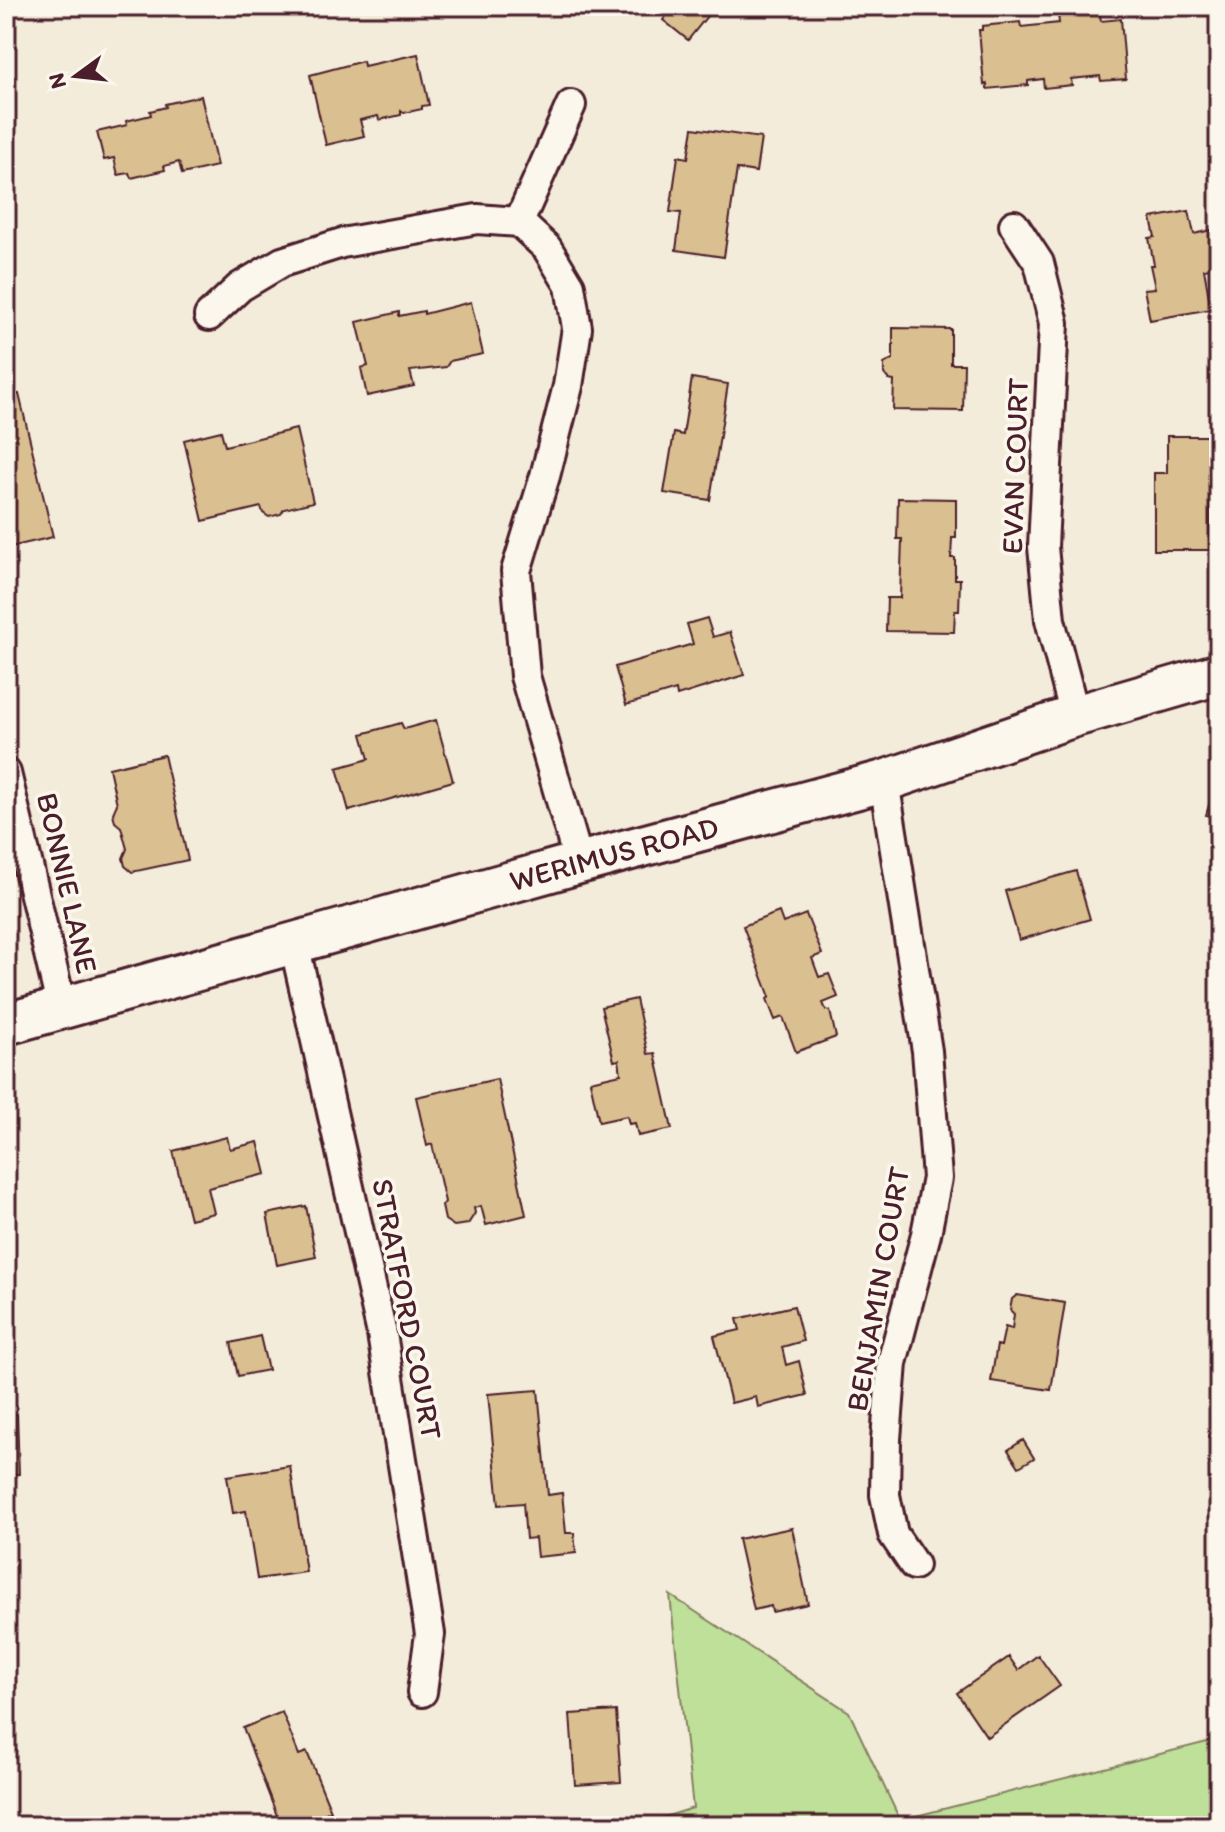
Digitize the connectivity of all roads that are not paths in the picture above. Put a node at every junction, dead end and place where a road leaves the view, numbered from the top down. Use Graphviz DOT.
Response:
graph roads {
  1 [pos="571,105"];
  2 [pos="519,222"];
  3 [pos="1014,225"];
  4 [pos="209,316"];
  5 [pos="1219,674"];
  6 [pos="1075,716"];
  7 [pos="6,773"];
  8 [pos="884,781"];
  9 [pos="579,863"];
  10 [pos="294,943"];
  11 [pos="62,1009"];
  12 [pos="6,1024"];
  13 [pos="914,1565"];
  14 [pos="422,1692"];
  1 -- 2 [label="street"];
  2 -- 4 [label="street"];
  2 -- 9 [label="street"];
  3 -- 6 [label="street, EVAN COURT"];
  5 -- 6 [label="main road, WERIMUS ROAD"];
  6 -- 8 [label="main road, WERIMUS ROAD"];
  7 -- 11 [label="street, BONNIE LANE"];
  8 -- 9 [label="main road, WERIMUS ROAD"];
  8 -- 13 [label="street, BENJAMIN COURT"];
  9 -- 10 [label="main road, WERIMUS ROAD"];
  10 -- 11 [label="main road, WERIMUS ROAD"];
  10 -- 14 [label="street, STRATFORD COURT"];
  11 -- 12 [label="main road, WERIMUS ROAD"];
}
